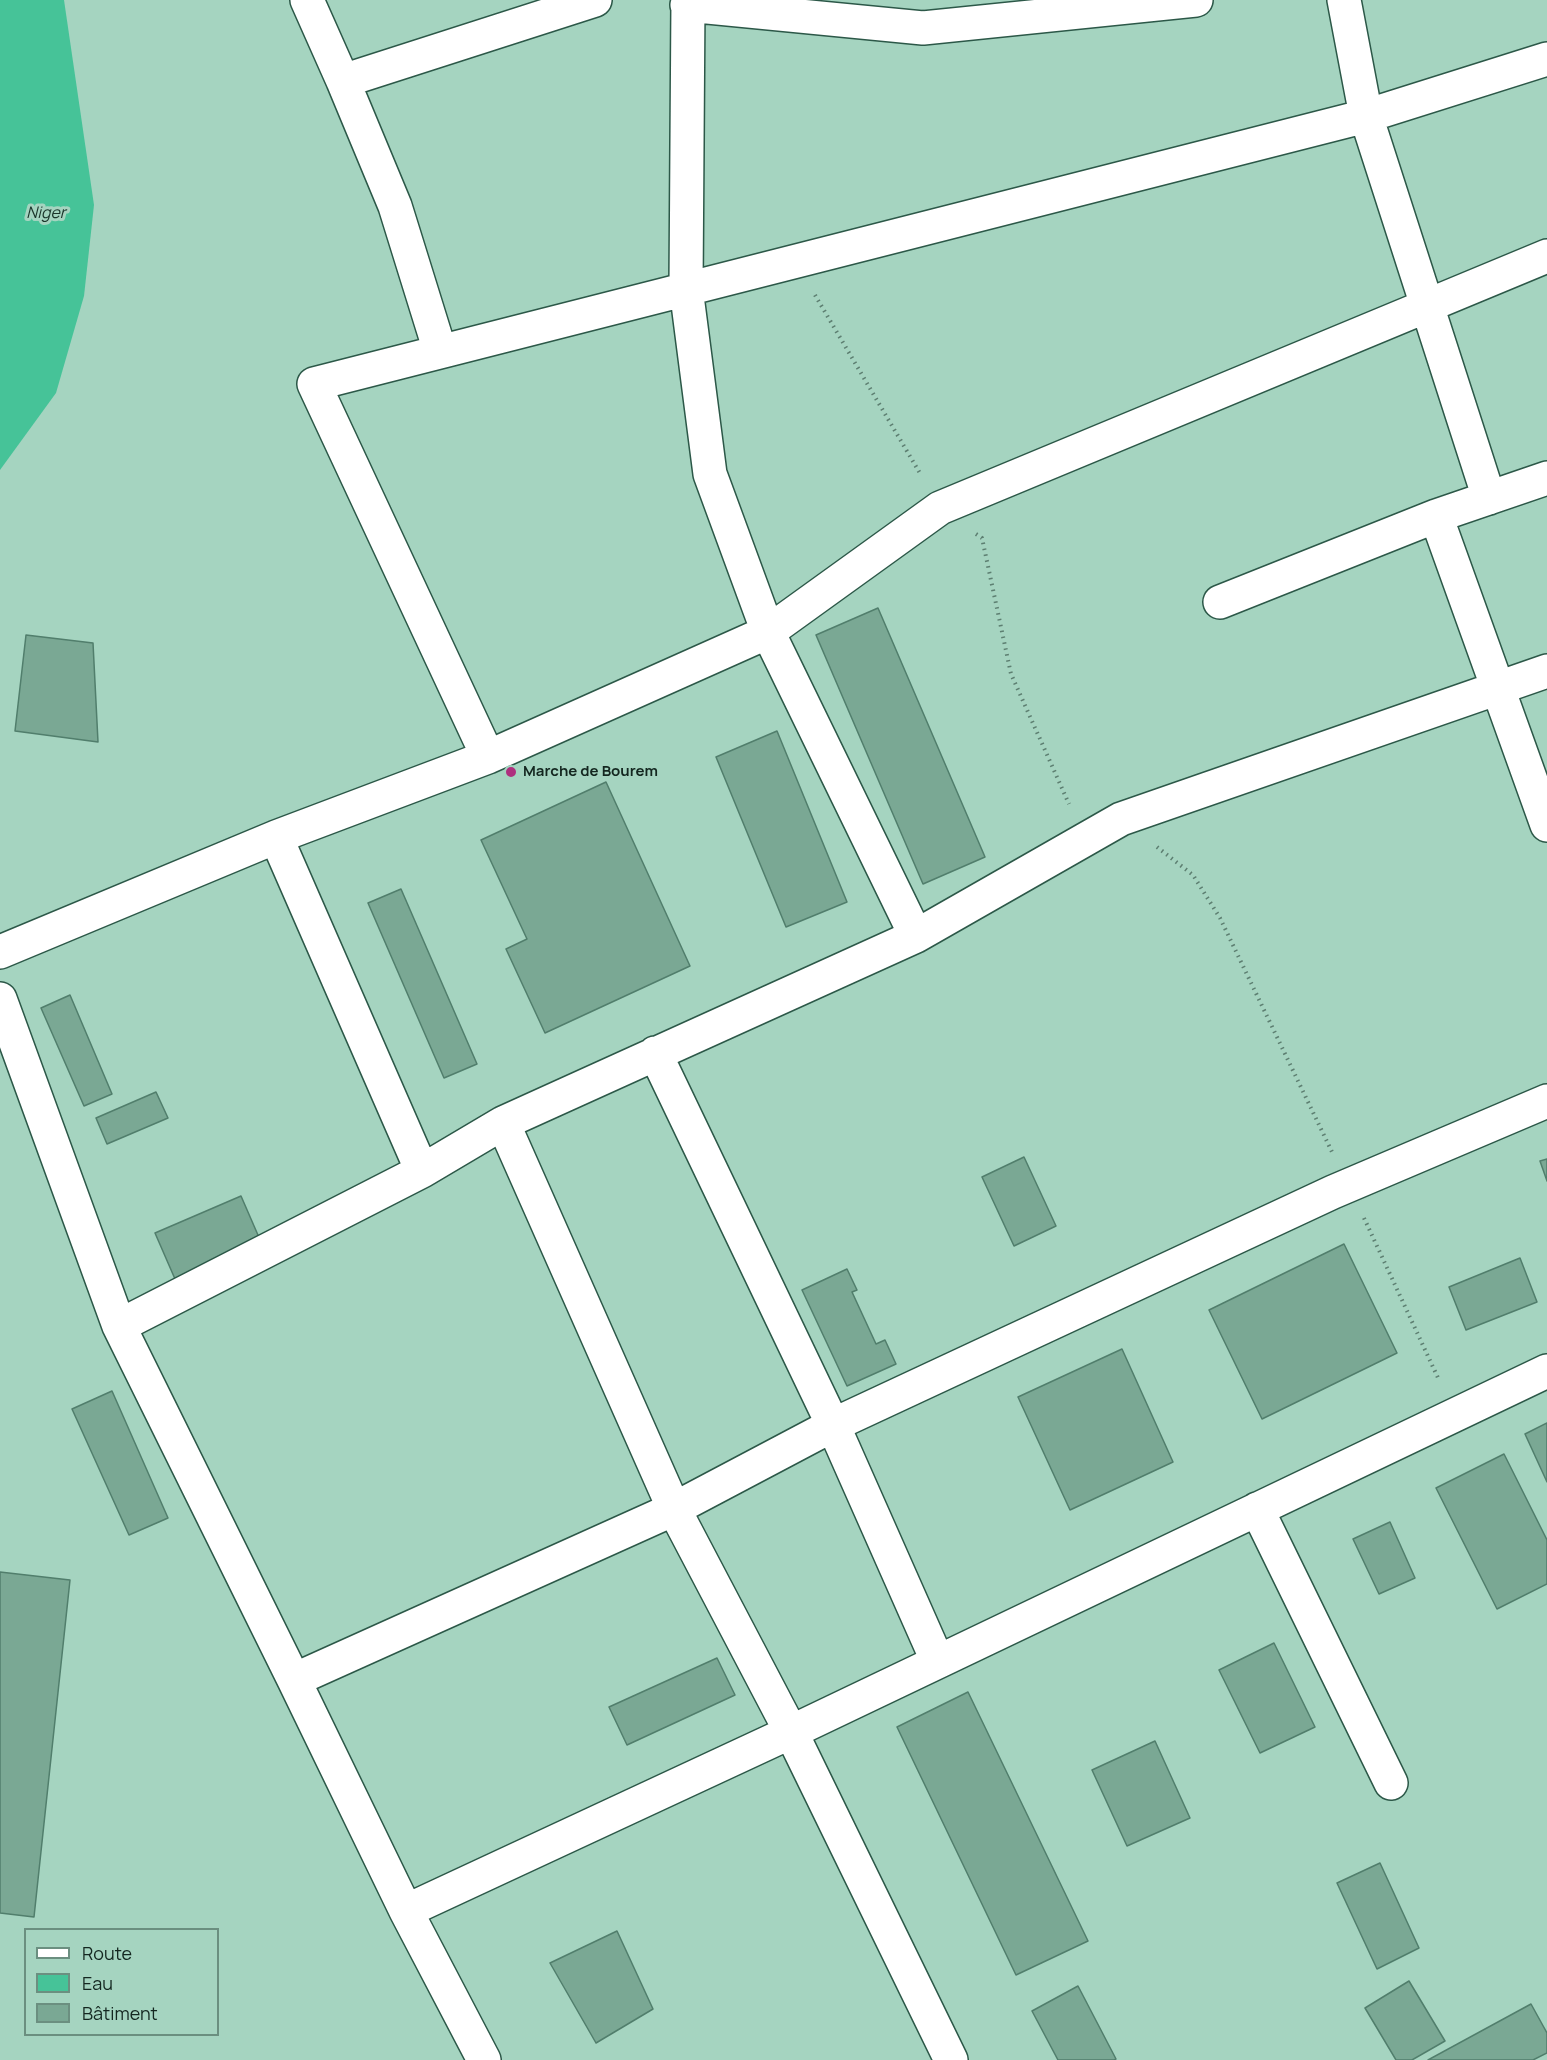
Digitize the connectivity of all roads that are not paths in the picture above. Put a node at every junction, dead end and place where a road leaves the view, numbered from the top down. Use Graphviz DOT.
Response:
graph roads {
  1 [pos="307,0"];
  2 [pos="595,0"];
  3 [pos="1196,0"];
  4 [pos="1344,0"];
  5 [pos="687,3"];
  6 [pos="1547,59"];
  7 [pos="343,81"];
  8 [pos="1366,116"];
  9 [pos="1547,256"];
  10 [pos="686,288"];
  11 [pos="1426,307"];
  12 [pos="440,351"];
  13 [pos="1547,478"];
  14 [pos="1489,498"];
  15 [pos="1436,516"];
  16 [pos="1220,602"];
  17 [pos="768,633"];
  18 [pos="1547,671"];
  19 [pos="1498,689"];
  20 [pos="488,758"];
  21 [pos="1547,825"];
  22 [pos="276,837"];
  23 [pos="916,936"];
  24 [pos="0,952"];
  25 [pos="0,999"];
  26 [pos="655,1053"];
  27 [pos="1547,1101"];
  28 [pos="503,1123"];
  29 [pos="422,1171"];
  30 [pos="118,1326"];
  31 [pos="1547,1371"];
  32 [pos="833,1425"];
  33 [pos="674,1509"];
  34 [pos="1257,1509"];
  35 [pos="937,1660"];
  36 [pos="294,1680"];
  37 [pos="791,1732"];
  38 [pos="1391,1783"];
  39 [pos="406,1911"];
  40 [pos="484,2060"];
  41 [pos="951,2060"];
  1 -- 7 [label="street"];
  2 -- 7 [label="street"];
  3 -- 5 [label="street"];
  4 -- 8 [label="street"];
  5 -- 10 [label="street"];
  6 -- 8 [label="street"];
  7 -- 12 [label="street"];
  8 -- 10 [label="street"];
  8 -- 11 [label="street"];
  9 -- 11 [label="street"];
  10 -- 12 [label="street"];
  10 -- 17 [label="street"];
  11 -- 14 [label="street"];
  11 -- 17 [label="street"];
  12 -- 20 [label="street"];
  13 -- 14 [label="street"];
  14 -- 15 [label="street"];
  15 -- 16 [label="street"];
  15 -- 19 [label="street"];
  17 -- 20 [label="street"];
  17 -- 23 [label="street"];
  18 -- 19 [label="street"];
  19 -- 21 [label="street"];
  19 -- 23 [label="street"];
  20 -- 22 [label="street"];
  22 -- 24 [label="street"];
  22 -- 29 [label="street"];
  23 -- 26 [label="street"];
  25 -- 30 [label="street"];
  26 -- 28 [label="street"];
  26 -- 32 [label="street"];
  27 -- 32 [label="street"];
  28 -- 29 [label="street"];
  28 -- 33 [label="street"];
  29 -- 30 [label="street"];
  30 -- 36 [label="street"];
  31 -- 34 [label="street"];
  32 -- 33 [label="street"];
  32 -- 35 [label="street"];
  33 -- 36 [label="street"];
  33 -- 37 [label="street"];
  34 -- 35 [label="street"];
  34 -- 38 [label="street"];
  35 -- 37 [label="street"];
  36 -- 39 [label="street"];
  37 -- 39 [label="street"];
  37 -- 41 [label="street"];
  39 -- 40 [label="street"];
}
